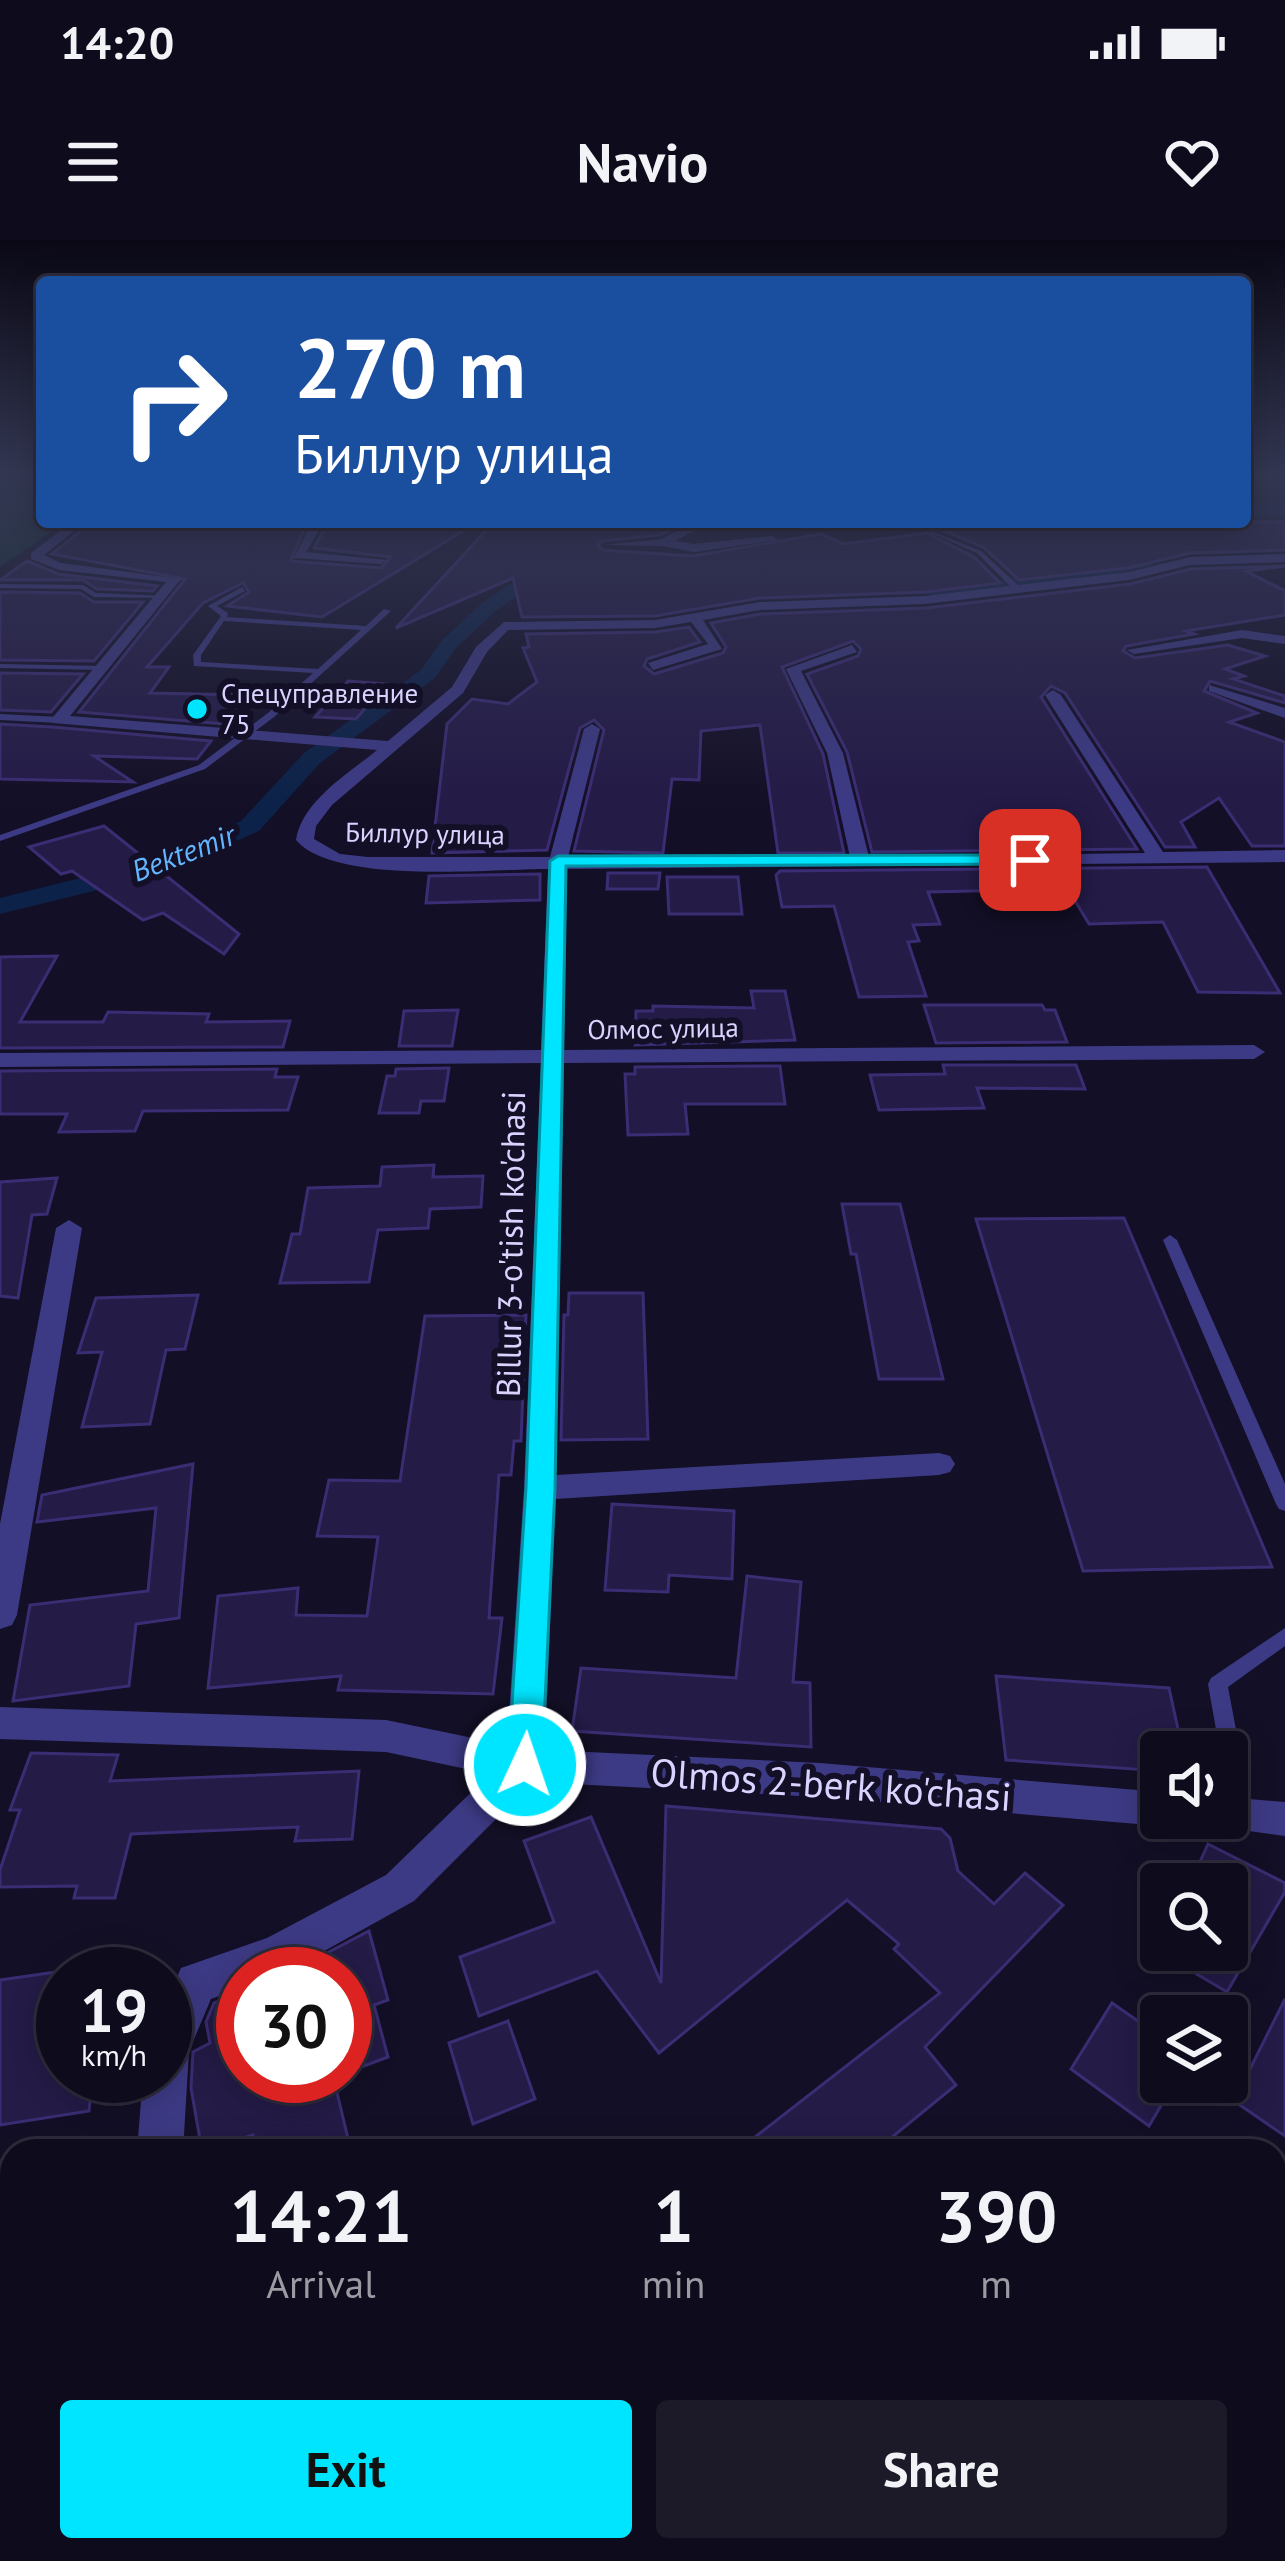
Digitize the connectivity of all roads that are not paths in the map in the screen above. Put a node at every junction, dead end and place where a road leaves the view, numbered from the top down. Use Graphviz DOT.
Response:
graph roads {
  1 [pos="171,585"];
  2 [pos="1006,585"];
  3 [pos="0,586"];
  4 [pos="242,589"];
  5 [pos="162,596"];
  6 [pos="387,610"];
  7 [pos="222,619"];
  8 [pos="696,620"];
  9 [pos="368,628"];
  10 [pos="1285,640"];
  11 [pos="852,649"];
  12 [pos="1134,650"];
  13 [pos="0,666"];
  14 [pos="653,666"];
  15 [pos="105,668"];
  16 [pos="319,671"];
  17 [pos="1214,688"];
  18 [pos="1053,695"];
  19 [pos="1285,713"];
  20 [pos="0,718"];
  21 [pos="59,720"];
  22 [pos="592,729"];
  23 [pos="242,733"];
  24 [pos="391,746"];
  25 [pos="0,838"];
  26 [pos="1285,856"];
  27 [pos="1158,859"];
  28 [pos="558,861"];
  29 [pos="861,863"];
  30 [pos="1254,1052"];
  31 [pos="550,1059"];
  32 [pos="0,1060"];
  33 [pos="69,1228"];
  34 [pos="1169,1240"];
  35 [pos="938,1464"];
  36 [pos="541,1488"];
  37 [pos="1285,1504"];
  38 [pos="0,1615"];
  39 [pos="1285,1636"];
  40 [pos="0,1723"];
  41 [pos="1224,1731"];
  42 [pos="525,1765"];
  43 [pos="1140,1807"];
  44 [pos="1248,1816"];
  45 [pos="1285,1819"];
  46 [pos="192,1992"];
  47 [pos="163,2103"];
  48 [pos="161,2139"];
  1 -- 5 [label="street"];
  2 -- 8 [label="street"];
  3 -- 5 [label="lane"];
  4 -- 7 [label="lane"];
  5 -- 15 [label="street"];
  6 -- 9 [label="lane"];
  7 -- 9 [label="lane"];
  7 -- 16 [label="lane"];
  8 -- 14 [label="street"];
  8 -- 24 [label="street"];
  9 -- 16 [label="lane"];
  10 -- 12 [label="street"];
  11 -- 29 [label="street"];
  13 -- 15 [label="lane"];
  15 -- 21 [label="street"];
  16 -- 23 [label="lane"];
  17 -- 19 [label="street"];
  18 -- 27 [label="street"];
  20 -- 21 [label="lane"];
  21 -- 23 [label="street"];
  22 -- 28 [label="street, Billur 3-o'tish ko'chasi"];
  23 -- 24 [label="street"];
  23 -- 25 [label="lane"];
  24 -- 28 [label="street, Биллур улица"];
  26 -- 27 [label="street, Биллур улица"];
  27 -- 29 [label="street, Биллур улица"];
  28 -- 29 [label="street, Биллур улица"];
  28 -- 31 [label="street, Billur 3-o'tish ko'chasi"];
  30 -- 31 [label="street, Олмос улица"];
  31 -- 32 [label="street, Олмос улица"];
  31 -- 36 [label="street, Billur 3-o'tish ko'chasi"];
  33 -- 38 [label="street"];
  34 -- 37 [label="lane"];
  35 -- 36 [label="street"];
  36 -- 42 [label="street, Billur 3-o'tish ko'chasi"];
  39 -- 41 [label="lane"];
  40 -- 42 [label="street, Olmos 2-berk ko'chasi"];
  42 -- 43 [label="street, Olmos 2-berk ko'chasi"];
  42 -- 46 [label="street"];
  44 -- 45 [label="street"];
  47 -- 48 [label="street"];
}
